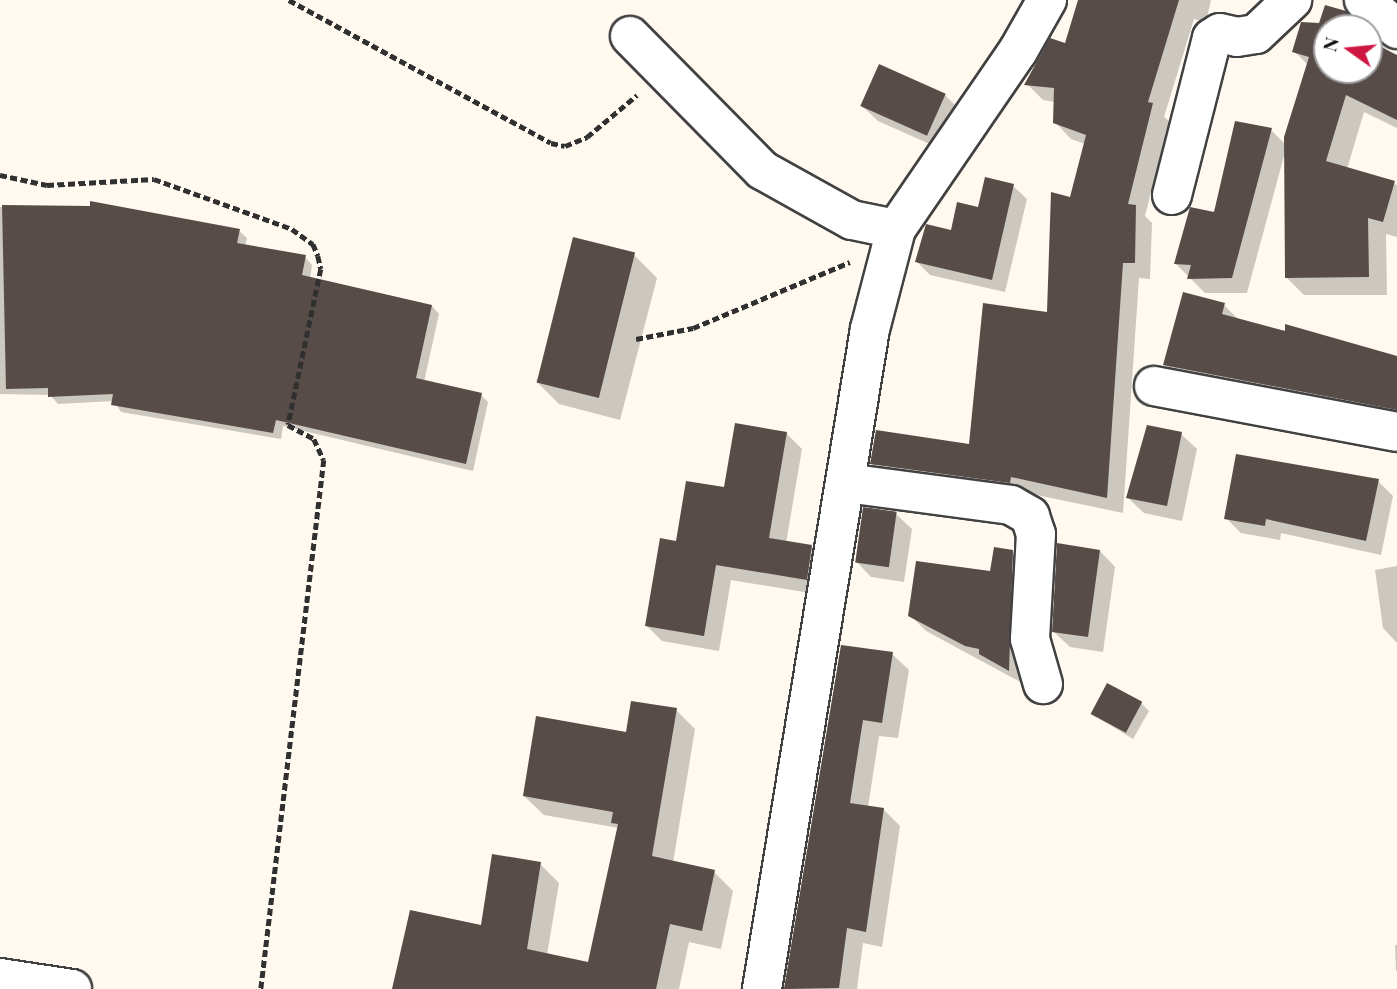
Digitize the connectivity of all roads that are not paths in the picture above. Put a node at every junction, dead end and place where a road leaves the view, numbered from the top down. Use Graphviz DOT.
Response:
graph roads {
  1 [pos="1047,0"];
  2 [pos="1292,0"];
  3 [pos="1364,0"];
  4 [pos="1397,29"];
  5 [pos="629,36"];
  6 [pos="1172,195"];
  7 [pos="896,229"];
  8 [pos="1154,386"];
  9 [pos="1397,432"];
  10 [pos="846,483"];
  11 [pos="1043,684"];
  12 [pos="0,978"];
  13 [pos="72,989"];
  14 [pos="762,989"];
  1 -- 7 [label="street"];
  2 -- 6 [label="street"];
  3 -- 4 [label="street"];
  5 -- 7 [label="street"];
  7 -- 10 [label="street"];
  8 -- 9 [label="street"];
  10 -- 11 [label="street"];
  10 -- 14 [label="street"];
  12 -- 13 [label="street"];
}
